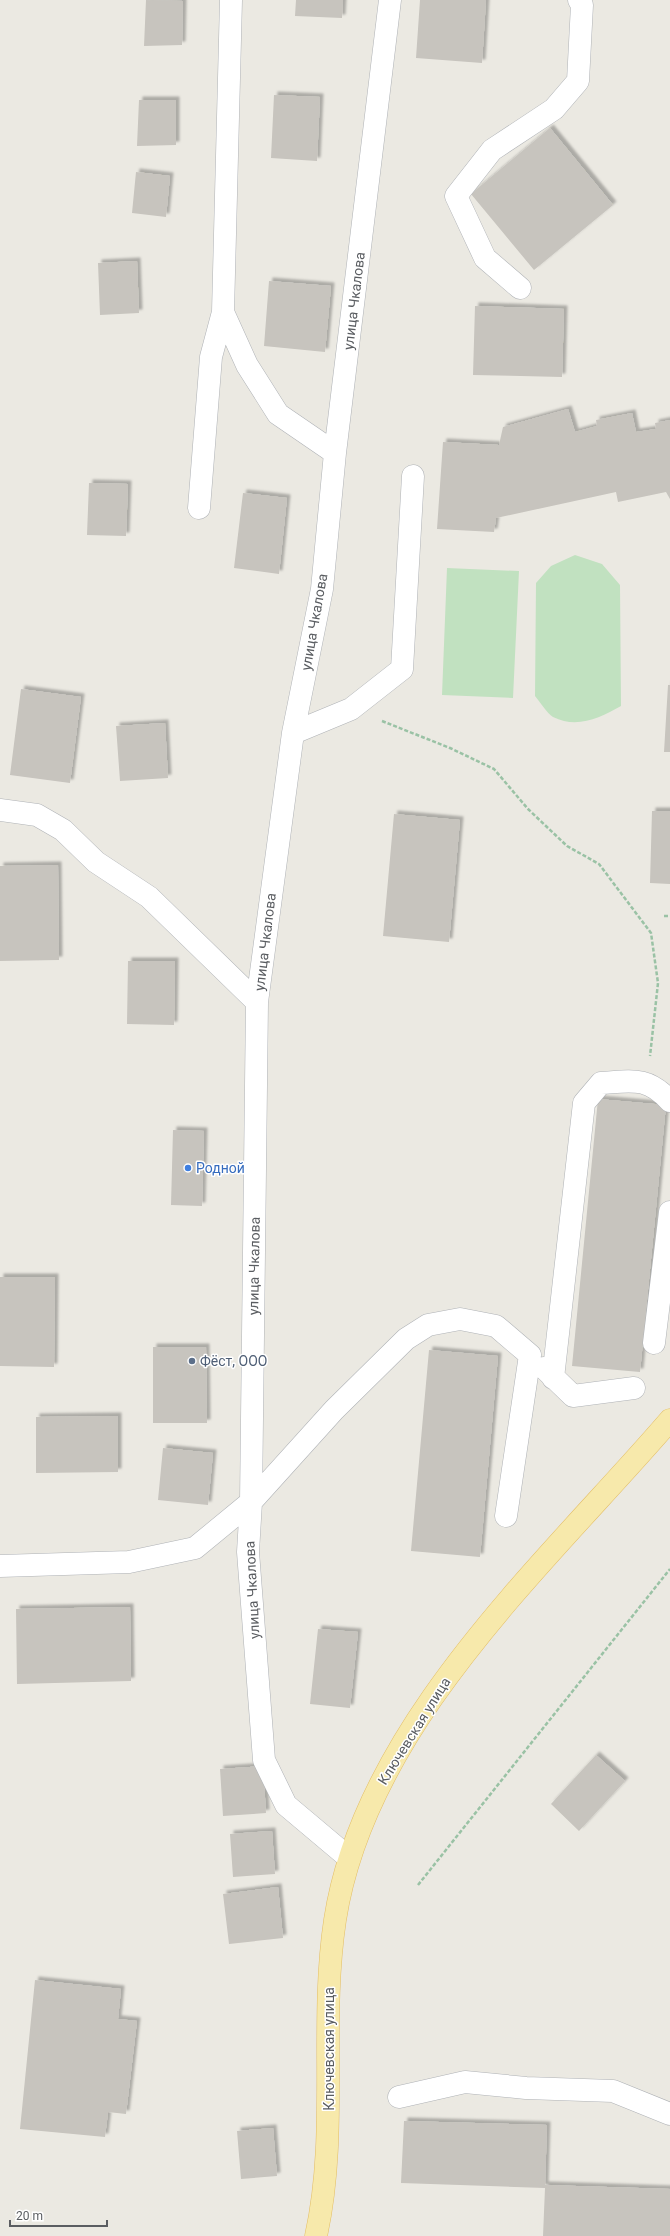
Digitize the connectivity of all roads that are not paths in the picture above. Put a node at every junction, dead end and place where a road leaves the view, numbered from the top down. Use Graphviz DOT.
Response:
graph roads {
  1 [pos="231,0"];
  2 [pos="390,0"];
  3 [pos="579,0"];
  4 [pos="520,288"];
  5 [pos="223,312"];
  6 [pos="335,453"];
  7 [pos="413,476"];
  8 [pos="199,508"];
  9 [pos="293,733"];
  10 [pos="0,810"];
  11 [pos="257,1002"];
  12 [pos="670,1101"];
  13 [pos="670,1212"];
  14 [pos="654,1343"];
  15 [pos="530,1355"];
  16 [pos="553,1378"];
  17 [pos="634,1388"];
  18 [pos="670,1420"];
  19 [pos="251,1502"];
  20 [pos="506,1516"];
  21 [pos="0,1566"];
  22 [pos="349,1858"];
  23 [pos="399,2097"];
  24 [pos="670,2114"];
  25 [pos="316,2236"];
  1 -- 5 [label="street"];
  2 -- 6 [label="street, улица Чкалова"];
  3 -- 4 [label="street"];
  5 -- 6 [label="street"];
  5 -- 8 [label="street"];
  6 -- 9 [label="street, улица Чкалова"];
  7 -- 9 [label="street"];
  9 -- 11 [label="street, улица Чкалова"];
  10 -- 11 [label="street"];
  11 -- 19 [label="street, улица Чкалова"];
  12 -- 16 [label="street"];
  13 -- 14 [label="street"];
  15 -- 16 [label="street"];
  15 -- 19 [label="street"];
  15 -- 20 [label="street"];
  16 -- 17 [label="street"];
  18 -- 22 [label="main road, Ключевская улица"];
  19 -- 21 [label="street"];
  19 -- 22 [label="street, улица Чкалова"];
  22 -- 25 [label="main road, Ключевская улица"];
  23 -- 24 [label="street"];
}
